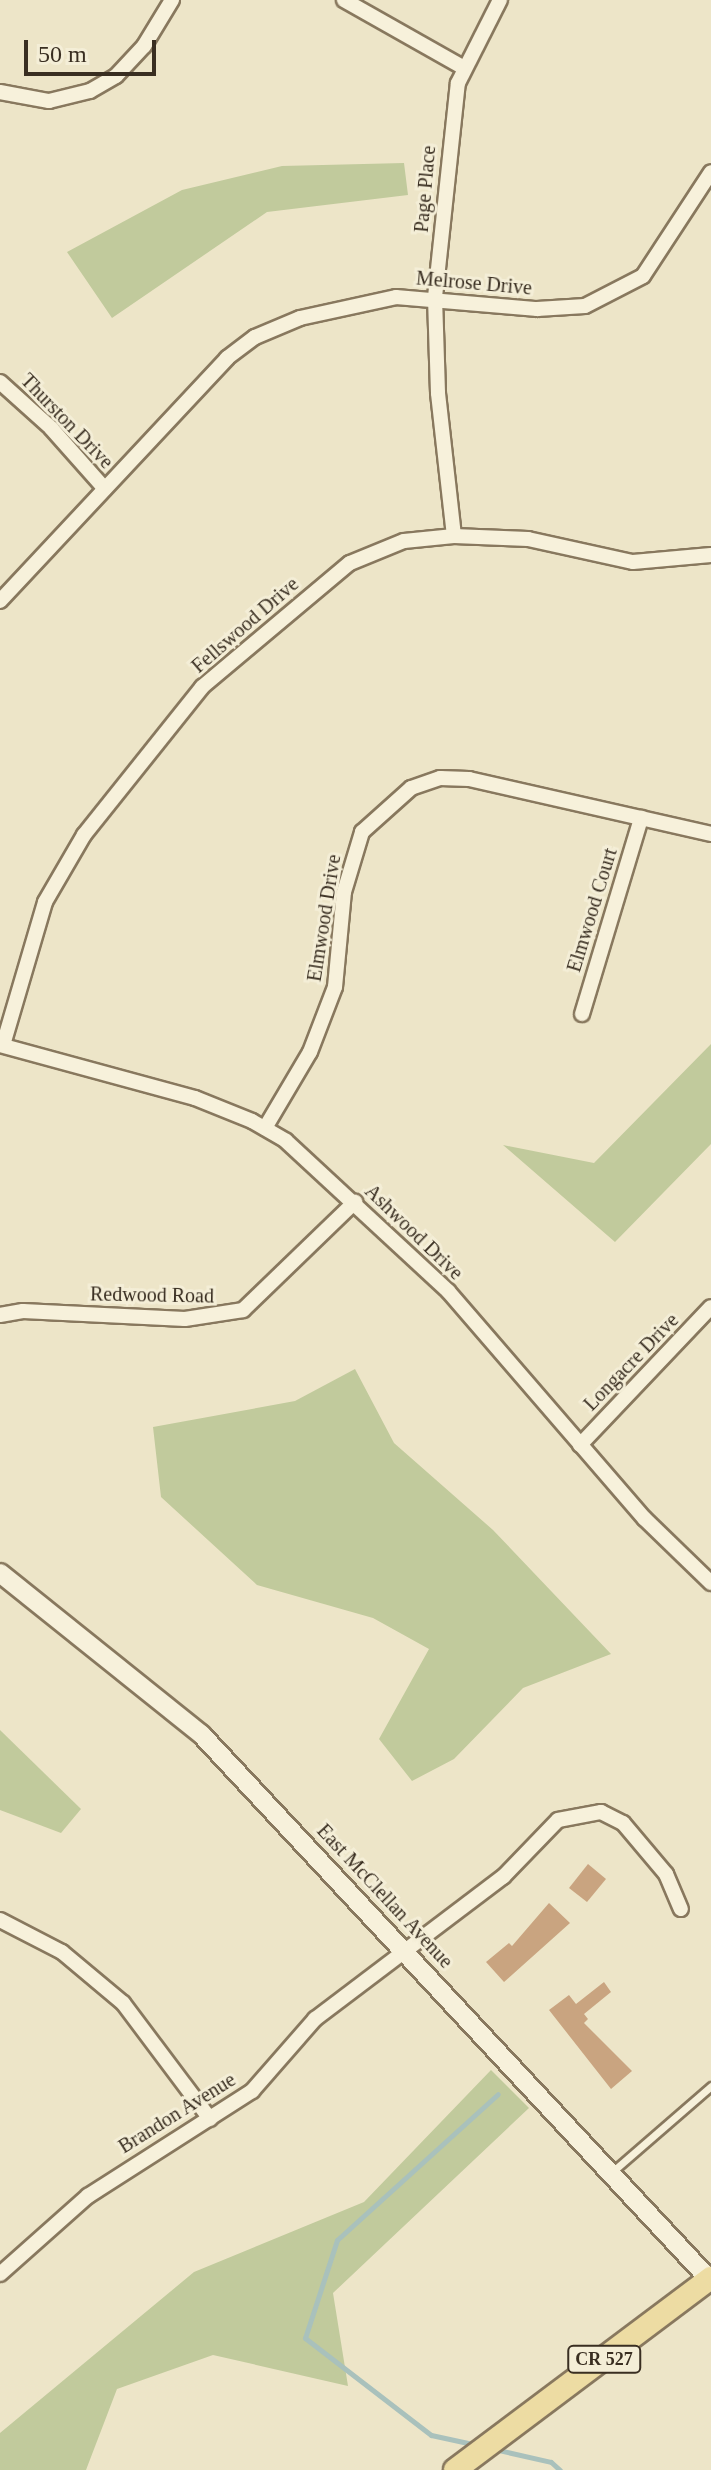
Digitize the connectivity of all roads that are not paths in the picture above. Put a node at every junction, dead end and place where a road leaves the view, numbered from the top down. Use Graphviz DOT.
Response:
graph roads {
  1 [pos="172,0"];
  2 [pos="344,0"];
  3 [pos="500,0"];
  4 [pos="464,68"];
  5 [pos="0,92"];
  6 [pos="711,172"];
  7 [pos="435,297"];
  8 [pos="0,382"];
  9 [pos="105,489"];
  10 [pos="454,536"];
  11 [pos="711,555"];
  12 [pos="0,601"];
  13 [pos="641,818"];
  14 [pos="711,834"];
  15 [pos="582,1014"];
  16 [pos="1,1045"];
  17 [pos="265,1128"];
  18 [pos="355,1202"];
  19 [pos="711,1307"];
  20 [pos="0,1315"];
  21 [pos="580,1445"];
  22 [pos="0,1573"];
  23 [pos="711,1583"];
  24 [pos="681,1909"];
  25 [pos="0,1920"];
  26 [pos="406,1951"];
  27 [pos="711,2086"];
  28 [pos="210,2119"];
  29 [pos="613,2171"];
  30 [pos="0,2274"];
  31 [pos="710,2279"];
  32 [pos="455,2470"];
  1 -- 5 [label="street"];
  2 -- 4 [label="street"];
  3 -- 4 [label="street, Page Place"];
  4 -- 7 [label="street, Page Place"];
  6 -- 7 [label="street, Melrose Drive"];
  7 -- 9 [label="street, Melrose Drive"];
  7 -- 10 [label="street, Page Place"];
  8 -- 9 [label="street, Thurston Drive"];
  9 -- 12 [label="street, Melrose Drive"];
  10 -- 11 [label="street, Fellswood Drive"];
  10 -- 16 [label="street, Fellswood Drive"];
  13 -- 14 [label="street, Elmwood Drive"];
  13 -- 15 [label="street, Elmwood Court"];
  13 -- 17 [label="street, Elmwood Drive"];
  16 -- 17 [label="street, Ashwood Drive"];
  17 -- 18 [label="street, Ashwood Drive"];
  18 -- 20 [label="street, Redwood Road"];
  18 -- 21 [label="street, Ashwood Drive"];
  19 -- 21 [label="street, Longacre Drive"];
  21 -- 23 [label="street, Ashwood Drive"];
  22 -- 26 [label="street, East McClellan Avenue"];
  24 -- 26 [label="street, Brandon Avenue"];
  25 -- 28 [label="street"];
  26 -- 28 [label="street, Brandon Avenue"];
  26 -- 29 [label="street, East McClellan Avenue"];
  27 -- 29 [label="lane"];
  28 -- 30 [label="street, Brandon Avenue"];
  29 -- 31 [label="street, East McClellan Avenue"];
  31 -- 32 [label="main road, CR 527"];
}
